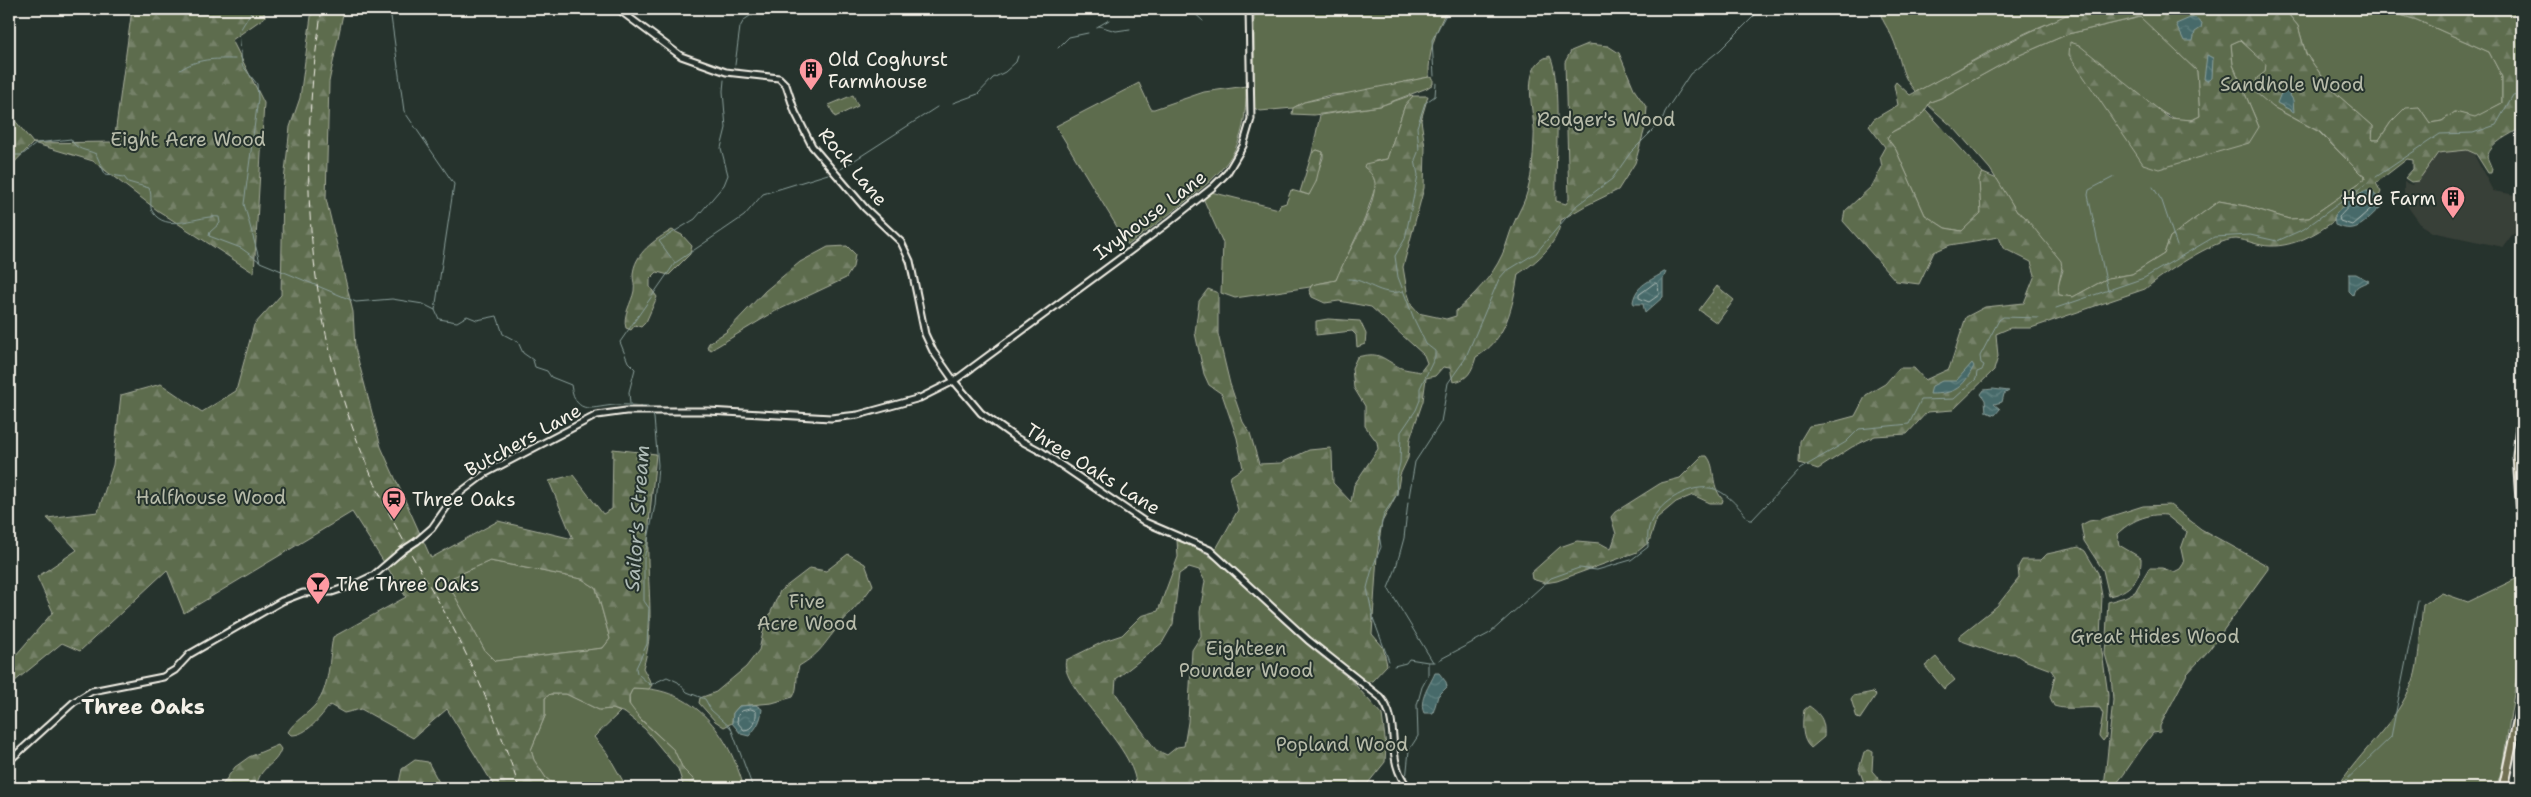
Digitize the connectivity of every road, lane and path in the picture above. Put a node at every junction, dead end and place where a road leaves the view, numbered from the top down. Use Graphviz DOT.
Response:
graph roads {
  1 [pos="618,9"];
  2 [pos="1249,9"];
  3 [pos="954,381"];
  4 [pos="2522,404"];
  5 [pos="2522,530"];
  6 [pos="2522,699"];
  7 [pos="9,761"];
  8 [pos="1409,788"];
  9 [pos="2503,788"];
  1 -- 3 [label="street, Rock Lane"];
  2 -- 3 [label="street, Ivyhouse Lane"];
  3 -- 7 [label="street, Butchers Lane, bridge"];
  3 -- 8 [label="street, Three Oaks Lane"];
  4 -- 5 [label="main road"];
  6 -- 9 [label="main road"];
}
